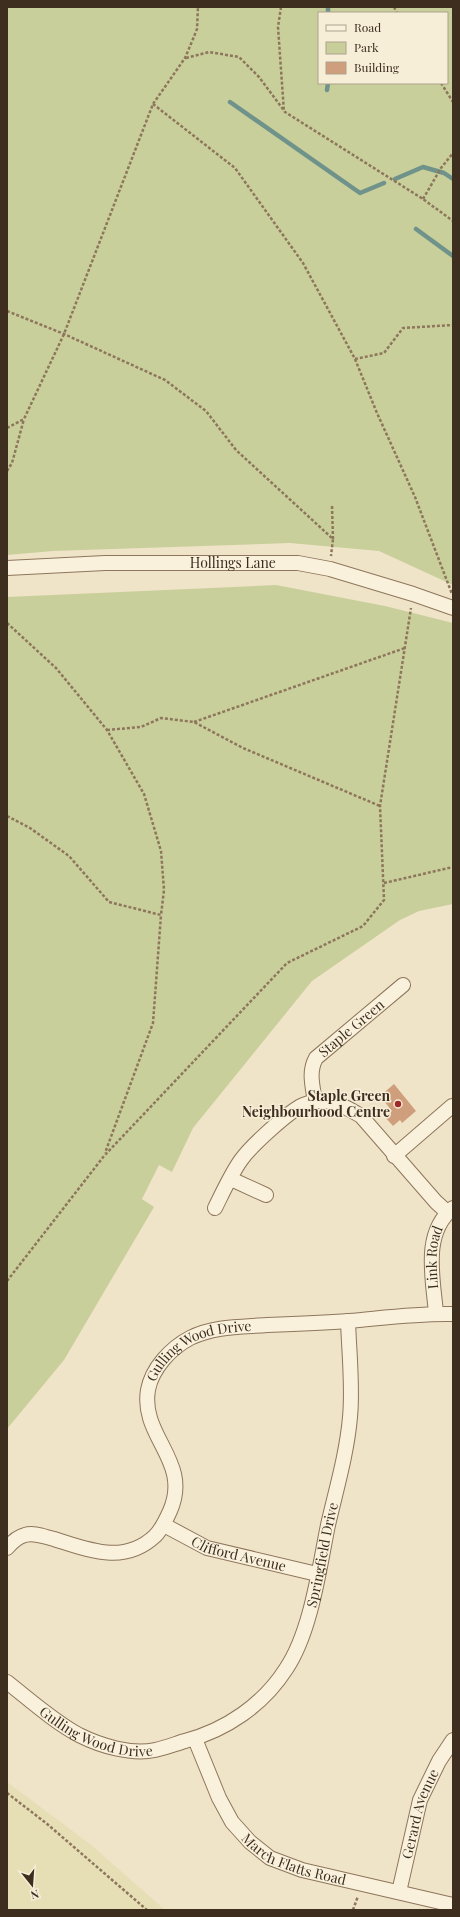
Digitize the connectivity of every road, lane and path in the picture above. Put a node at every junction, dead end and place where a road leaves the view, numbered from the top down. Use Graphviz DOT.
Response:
graph roads {
  1 [pos="198,7"];
  2 [pos="281,7"];
  3 [pos="185,58"];
  4 [pos="442,84"];
  5 [pos="453,102"];
  6 [pos="154,104"];
  7 [pos="284,112"];
  8 [pos="453,153"];
  9 [pos="423,199"];
  10 [pos="453,221"];
  11 [pos="7,311"];
  12 [pos="453,326"];
  13 [pos="64,334"];
  14 [pos="355,359"];
  15 [pos="24,419"];
  16 [pos="7,428"];
  17 [pos="7,471"];
  18 [pos="332,506"];
  19 [pos="333,540"];
  20 [pos="7,568"];
  21 [pos="330,569"];
  22 [pos="413,594"];
  23 [pos="453,596"];
  24 [pos="453,608"];
  25 [pos="7,623"];
  26 [pos="405,648"];
  27 [pos="194,722"];
  28 [pos="107,730"];
  29 [pos="380,806"];
  30 [pos="7,816"];
  31 [pos="453,866"];
  32 [pos="384,883"];
  33 [pos="161,915"];
  34 [pos="404,985"];
  35 [pos="315,1102"];
  36 [pos="452,1106"];
  37 [pos="104,1156"];
  38 [pos="394,1156"];
  39 [pos="231,1179"];
  40 [pos="266,1195"];
  41 [pos="215,1208"];
  42 [pos="450,1210"];
  43 [pos="7,1281"];
  44 [pos="436,1314"];
  45 [pos="453,1314"];
  46 [pos="348,1321"];
  47 [pos="164,1524"];
  48 [pos="7,1548"];
  49 [pos="317,1574"];
  50 [pos="7,1682"];
  51 [pos="195,1739"];
  52 [pos="453,1740"];
  53 [pos="7,1793"];
  54 [pos="398,1892"];
  55 [pos="453,1905"];
  56 [pos="147,1910"];
  1 -- 3 [label="path"];
  2 -- 7 [label="path"];
  3 -- 6 [label="path"];
  3 -- 7 [label="path"];
  4 -- 5 [label="path"];
  6 -- 13 [label="path"];
  6 -- 14 [label="path"];
  7 -- 9 [label="path"];
  8 -- 9 [label="path"];
  9 -- 10 [label="path"];
  11 -- 13 [label="path"];
  12 -- 14 [label="path"];
  13 -- 15 [label="path"];
  13 -- 19 [label="path"];
  14 -- 23 [label="path"];
  15 -- 16 [label="path"];
  15 -- 17 [label="path"];
  18 -- 19 [label="path"];
  19 -- 21 [label="path"];
  20 -- 21 [label="street, Hollings Lane"];
  21 -- 22 [label="street, Hollings Lane"];
  22 -- 24 [label="street, Hollings Lane"];
  22 -- 26 [label="path"];
  25 -- 28 [label="path"];
  26 -- 27 [label="path"];
  26 -- 29 [label="path"];
  27 -- 28 [label="path"];
  27 -- 29 [label="path"];
  28 -- 33 [label="path"];
  29 -- 37 [label="path"];
  30 -- 33 [label="path"];
  31 -- 32 [label="path"];
  33 -- 37 [label="path"];
  34 -- 35 [label="street, Staple Green"];
  35 -- 38 [label="street"];
  35 -- 39 [label="street"];
  36 -- 38 [label="street"];
  37 -- 43 [label="path"];
  38 -- 42 [label="street"];
  39 -- 40 [label="street"];
  39 -- 41 [label="street"];
  42 -- 44 [label="street, Link Road"];
  44 -- 45 [label="street, Gulling Wood Drive"];
  44 -- 46 [label="street, Gulling Wood Drive"];
  46 -- 47 [label="street, Gulling Wood Drive"];
  46 -- 49 [label="street, Springfield Drive"];
  47 -- 48 [label="street, Gulling Wood Drive"];
  47 -- 49 [label="street, Clifford Avenue"];
  49 -- 51 [label="street, Springfield Drive"];
  50 -- 51 [label="street, Gulling Wood Drive"];
  51 -- 54 [label="street, March Flatts Road"];
  52 -- 54 [label="street, Gerard Avenue"];
  53 -- 56 [label="path"];
  54 -- 55 [label="street, March Flatts Road"];
}
